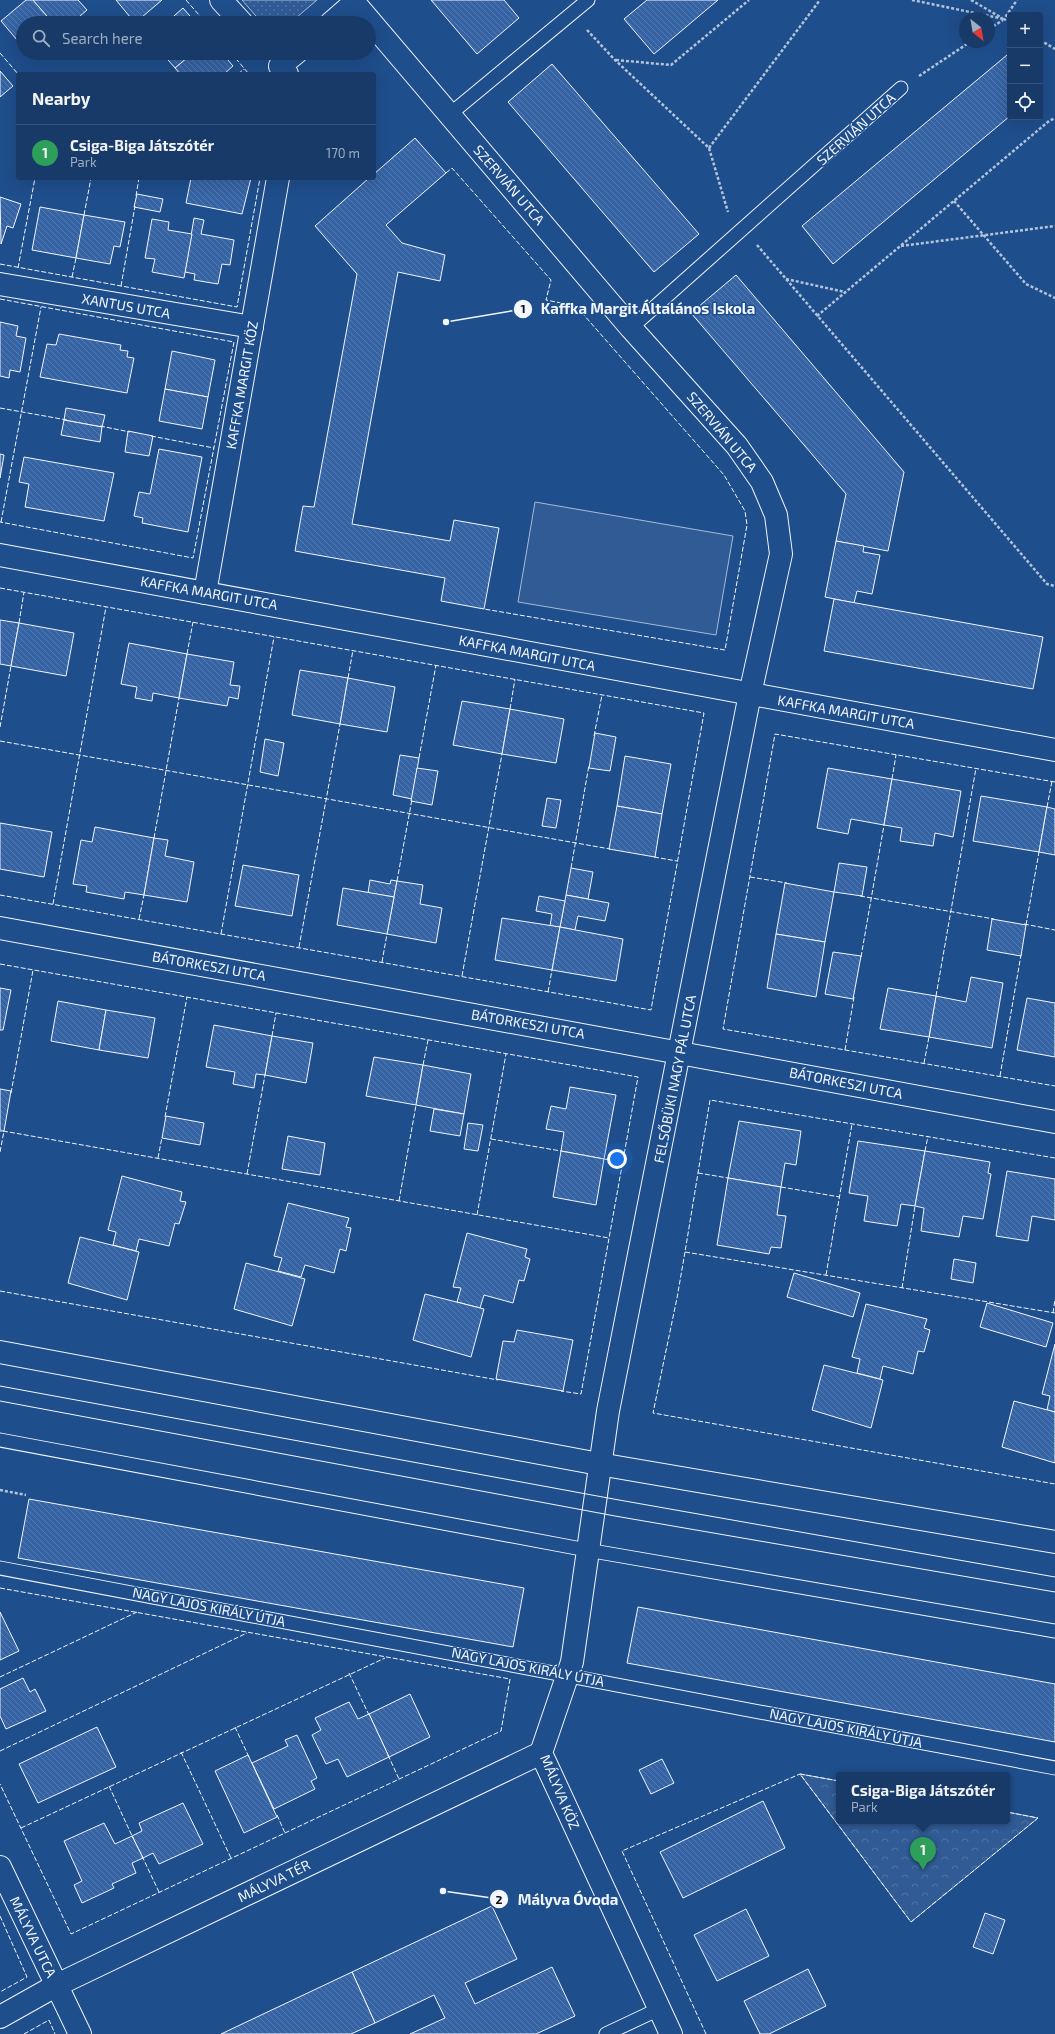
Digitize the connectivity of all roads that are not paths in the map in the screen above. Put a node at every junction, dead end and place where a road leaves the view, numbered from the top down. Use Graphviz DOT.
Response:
graph roads {
  1 [pos="222,0"];
  2 [pos="588,0"];
  3 [pos="353,2"];
  4 [pos="236,16"];
  5 [pos="338,16"];
  6 [pos="365,16"];
  7 [pos="376,29"];
  8 [pos="900,88"];
  9 [pos="449,115"];
  10 [pos="278,180"];
  11 [pos="0,284"];
  12 [pos="252,328"];
  13 [pos="631,328"];
  14 [pos="0,555"];
  15 [pos="205,593"];
  16 [pos="750,694"];
  17 [pos="1055,750"];
  18 [pos="0,928"];
  19 [pos="680,1052"];
  20 [pos="1055,1122"];
  21 [pos="0,1352"];
  22 [pos="0,1440"];
  23 [pos="599,1464"];
  24 [pos="1055,1542"];
  25 [pos="587,1550"];
  26 [pos="0,1568"];
  27 [pos="1055,1632"];
  28 [pos="567,1674"];
  29 [pos="541,1753"];
  30 [pos="1055,1768"];
  31 [pos="0,1867"];
  32 [pos="57,1985"];
  33 [pos="659,2009"];
  34 [pos="0,2017"];
  35 [pos="80,2034"];
  36 [pos="606,2034"];
  37 [pos="671,2034"];
  1 -- 4 [label="street"];
  2 -- 9 [label="lane"];
  3 -- 5 [label="street"];
  3 -- 6 [label="street, SZERVIÁN UTCA"];
  7 -- 9 [label="street, SZERVIÁN UTCA"];
  8 -- 13 [label="lane, SZERVIÁN UTCA"];
  9 -- 13 [label="street, SZERVIÁN UTCA"];
  10 -- 12 [label="street, KAFFKA MARGIT KÖZ"];
  11 -- 12 [label="street, XANTUS UTCA"];
  12 -- 15 [label="street, KAFFKA MARGIT KÖZ"];
  13 -- 16 [label="street, SZERVIÁN UTCA"];
  14 -- 15 [label="street, KAFFKA MARGIT UTCA"];
  15 -- 16 [label="street, KAFFKA MARGIT UTCA"];
  16 -- 17 [label="street, KAFFKA MARGIT UTCA"];
  16 -- 19 [label="street, FELSŐBÜKI NAGY PÁL UTCA"];
  18 -- 19 [label="street, BÁTORKESZI UTCA"];
  19 -- 20 [label="street, BÁTORKESZI UTCA"];
  19 -- 23 [label="street, FELSŐBÜKI NAGY PÁL UTCA"];
  21 -- 23 [label="street"];
  22 -- 25 [label="lane"];
  23 -- 24 [label="street"];
  23 -- 25 [label="street, MÁLYVA KÖZ"];
  25 -- 27 [label="lane"];
  25 -- 28 [label="street, MÁLYVA KÖZ"];
  26 -- 28 [label="lane, NAGY LAJOS KIRÁLY ÚTJA"];
  28 -- 29 [label="street, MÁLYVA KÖZ"];
  28 -- 30 [label="lane, NAGY LAJOS KIRÁLY ÚTJA"];
  29 -- 32 [label="street, MÁLYVA TÉR"];
  29 -- 33 [label="street, MÁLYVA KÖZ"];
  31 -- 32 [label="street, MÁLYVA UTCA"];
  32 -- 34 [label="street, MÁLYVA TÉR"];
  32 -- 35 [label="street"];
  33 -- 36 [label="lane"];
  33 -- 37 [label="street, MÁLYVA KÖZ"];
}
